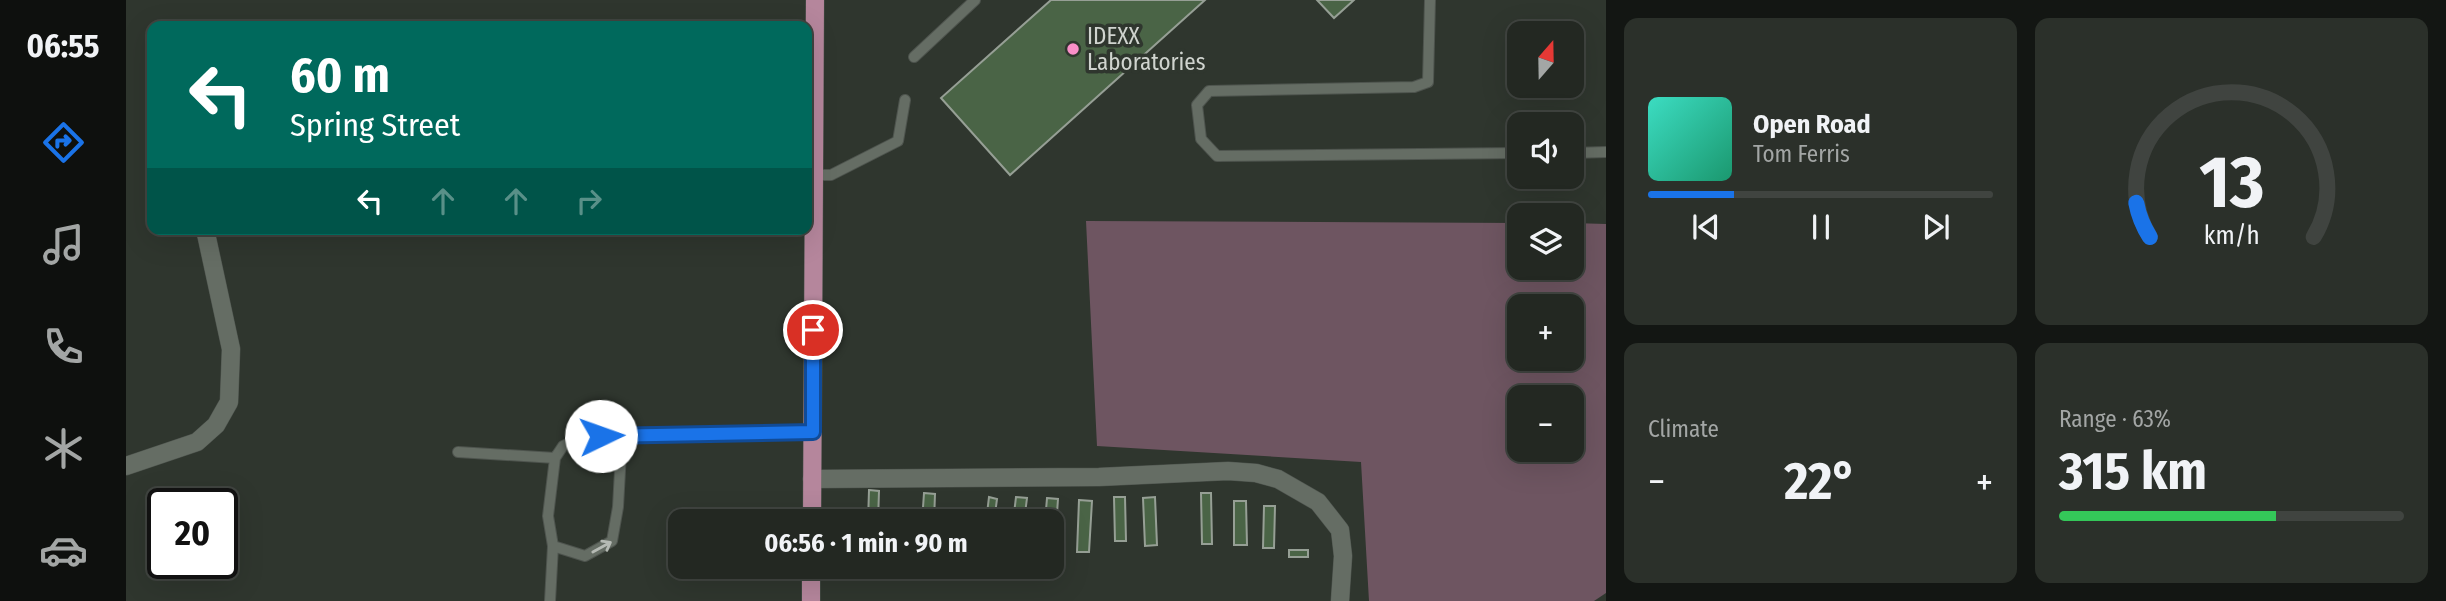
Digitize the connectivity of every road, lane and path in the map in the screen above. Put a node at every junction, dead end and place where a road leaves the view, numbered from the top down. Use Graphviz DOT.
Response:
graph roads {
  1 [pos="815,0"];
  2 [pos="975,0"];
  3 [pos="1430,0"];
  4 [pos="914,57"];
  5 [pos="905,100"];
  6 [pos="1606,152"];
  7 [pos="1507,153"];
  8 [pos="1584,153"];
  9 [pos="814,175"];
  10 [pos="206,235"];
  11 [pos="813,432"];
  12 [pos="622,434"];
  13 [pos="458,452"];
  14 [pos="555,458"];
  15 [pos="126,466"];
  16 [pos="812,479"];
  17 [pos="812,509"];
  18 [pos="553,546"];
  19 [pos="811,579"];
  20 [pos="550,601"];
  21 [pos="811,601"];
  22 [pos="1340,601"];
  1 -- 9 [label="main road"];
  2 -- 4 [label="lane"];
  3 -- 7 [label="lane"];
  5 -- 9 [label="lane"];
  6 -- 8 [label="lane"];
  9 -- 11 [label="main road"];
  10 -- 15 [label="street"];
  11 -- 12 [label="lane"];
  11 -- 16 [label="main road"];
  12 -- 14 [label="lane"];
  18 -- 12 [label="lane, one-way"];
  13 -- 14 [label="lane"];
  14 -- 18 [label="lane"];
  16 -- 17 [label="main road"];
  16 -- 22 [label="street"];
  18 -- 20 [label="lane"];
  19 -- 21 [label="main road"];
}
